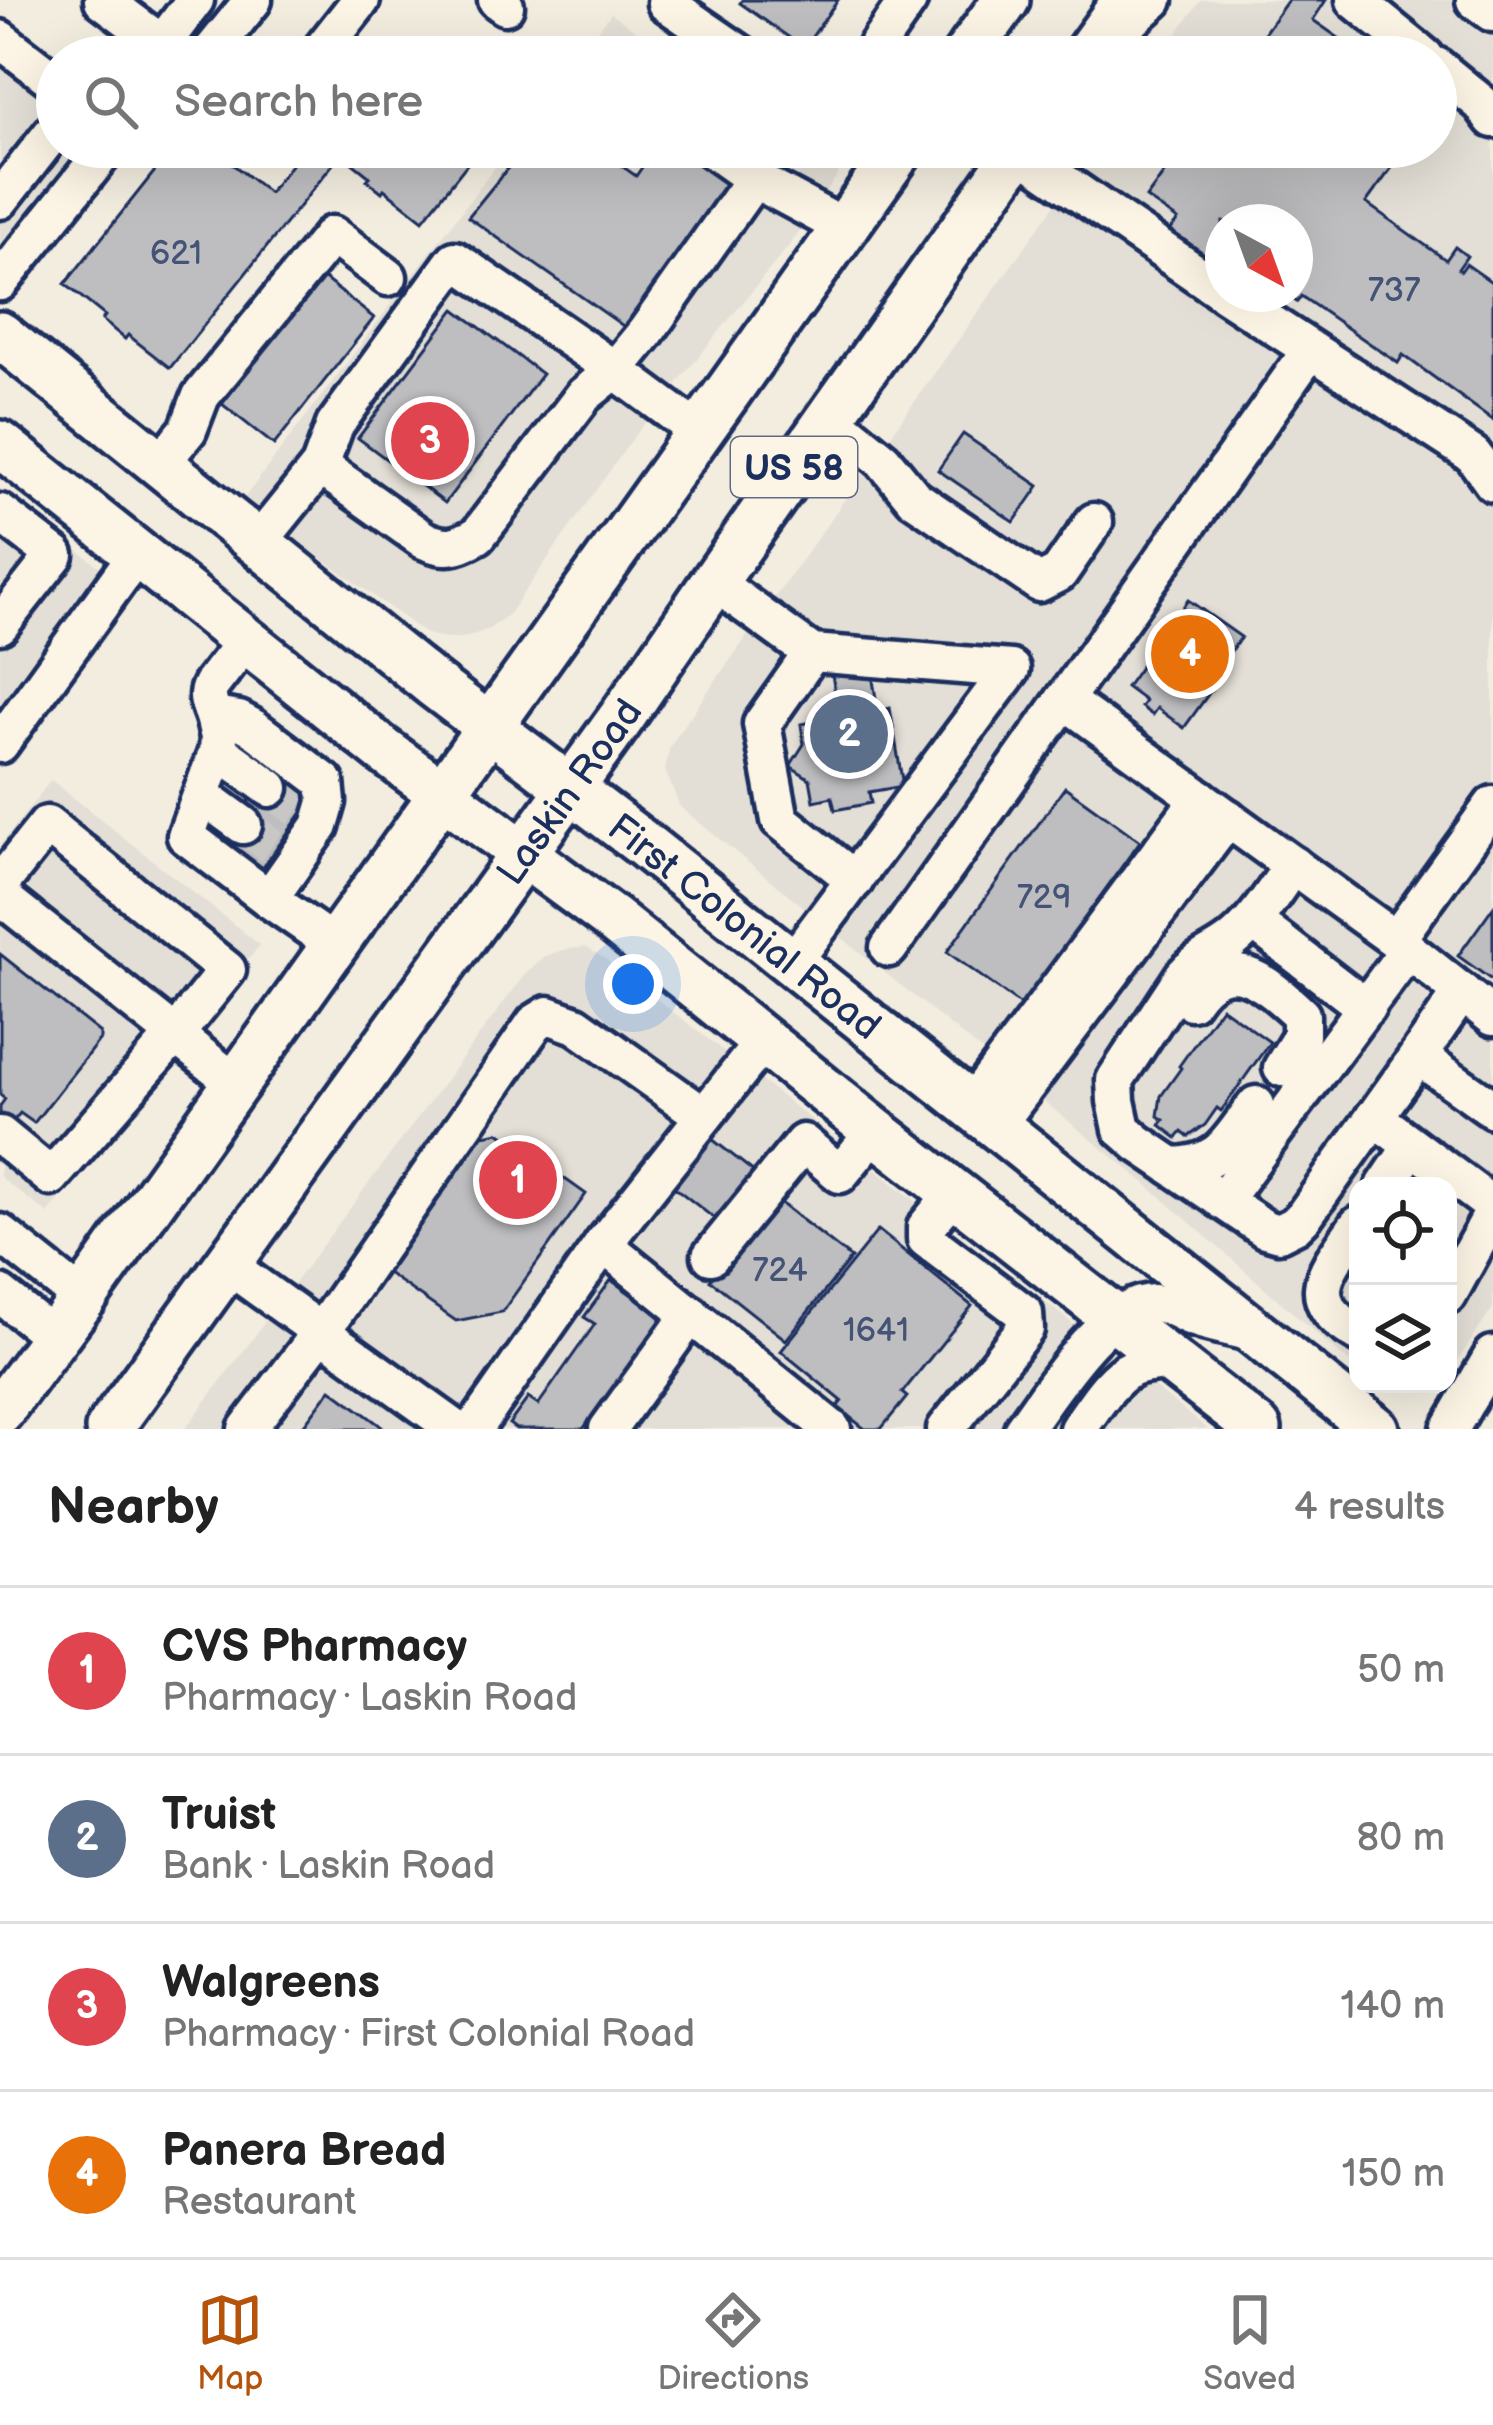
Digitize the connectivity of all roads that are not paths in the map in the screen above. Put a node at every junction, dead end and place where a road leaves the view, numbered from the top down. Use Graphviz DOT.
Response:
graph roads {
  1 [pos="104,0"];
  2 [pos="195,0"];
  3 [pos="253,0"];
  4 [pos="362,0"];
  5 [pos="1126,0"];
  6 [pos="1154,0"];
  7 [pos="1355,0"];
  8 [pos="1475,0"];
  9 [pos="908,1"];
  10 [pos="666,3"];
  11 [pos="992,5"];
  12 [pos="1493,13"];
  13 [pos="151,36"];
  14 [pos="168,36"];
  15 [pos="224,36"];
  16 [pos="333,36"];
  17 [pos="714,36"];
  18 [pos="884,36"];
  19 [pos="976,36"];
  20 [pos="1101,36"];
  21 [pos="1112,36"];
  22 [pos="1399,36"];
  23 [pos="0,38"];
  24 [pos="36,66"];
  25 [pos="1457,83"];
  26 [pos="1493,118"];
  27 [pos="36,154"];
  28 [pos="91,168"];
  29 [pos="739,168"];
  30 [pos="881,168"];
  31 [pos="1006,168"];
  32 [pos="1046,168"];
  33 [pos="754,179"];
  34 [pos="0,200"];
  35 [pos="845,228"];
  36 [pos="388,278"];
  37 [pos="1205,280"];
  38 [pos="0,282"];
  39 [pos="1252,312"];
  40 [pos="0,335"];
  41 [pos="1310,351"];
  42 [pos="615,370"];
  43 [pos="830,416"];
  44 [pos="699,432"];
  45 [pos="0,444"];
  46 [pos="160,464"];
  47 [pos="320,466"];
  48 [pos="1493,483"];
  49 [pos="0,513"];
  50 [pos="1094,522"];
  51 [pos="257,543"];
  52 [pos="137,554"];
  53 [pos="714,581"];
  54 [pos="0,625"];
  55 [pos="245,641"];
  56 [pos="812,653"];
  57 [pos="1064,700"];
  58 [pos="489,727"];
  59 [pos="216,733"];
  60 [pos="2,737"];
  61 [pos="270,788"];
  62 [pos="571,789"];
  63 [pos="441,793"];
  64 [pos="202,795"];
  65 [pos="1493,805"];
  66 [pos="1214,808"];
  67 [pos="243,825"];
  68 [pos="523,854"];
  69 [pos="1293,865"];
  70 [pos="855,880"];
  71 [pos="0,884"];
  72 [pos="0,896"];
  73 [pos="269,898"];
  74 [pos="1253,921"];
  75 [pos="334,945"];
  76 [pos="1402,945"];
  77 [pos="889,948"];
  78 [pos="792,962"];
  79 [pos="1462,992"];
  80 [pos="1366,1008"];
  81 [pos="1493,1016"];
  82 [pos="174,1036"];
  83 [pos="764,1042"];
  84 [pos="1418,1056"];
  85 [pos="1282,1067"];
  86 [pos="237,1084"];
  87 [pos="1256,1105"];
  88 [pos="1493,1109"];
  89 [pos="1118,1111"];
  90 [pos="704,1116"];
  91 [pos="983,1116"];
  92 [pos="1374,1117"];
  93 [pos="875,1131"];
  94 [pos="0,1135"];
  95 [pos="1412,1146"];
  96 [pos="1172,1166"];
  97 [pos="1391,1177"];
  98 [pos="955,1192"];
  99 [pos="1223,1200"];
  100 [pos="1493,1209"];
  101 [pos="0,1233"];
  102 [pos="1349,1239"];
  103 [pos="603,1244"];
  104 [pos="711,1256"];
  105 [pos="229,1266"];
  106 [pos="1453,1285"];
  107 [pos="0,1294"];
  108 [pos="83,1299"];
  109 [pos="691,1314"];
  110 [pos="1117,1317"];
  111 [pos="1349,1328"];
  112 [pos="321,1332"];
  113 [pos="1255,1334"];
  114 [pos="55,1338"];
  115 [pos="1493,1354"];
  116 [pos="1174,1361"];
  117 [pos="0,1412"];
  118 [pos="1256,1428"];
  119 [pos="109,1429"];
  120 [pos="247,1429"];
  121 [pos="456,1429"];
  122 [pos="474,1429"];
  123 [pos="608,1429"];
  124 [pos="832,1429"];
  125 [pos="946,1429"];
  126 [pos="1023,1429"];
  127 [pos="1078,1429"];
  128 [pos="1376,1429"];
  129 [pos="1450,1429"];
  1 -- 13 [label="street"];
  2 -- 14 [label="street"];
  3 -- 15 [label="street"];
  4 -- 16 [label="street"];
  5 -- 20 [label="main road"];
  6 -- 21 [label="street"];
  7 -- 22 [label="street"];
  8 -- 12 [label="street"];
  9 -- 18 [label="street"];
  10 -- 17 [label="street"];
  11 -- 19 [label="main road"];
  23 -- 24 [label="street"];
  25 -- 26 [label="street"];
  27 -- 34 [label="street"];
  28 -- 38 [label="street"];
  29 -- 33 [label="street"];
  30 -- 35 [label="main road, US 58"];
  31 -- 43 [label="main road, Laskin Road / US 58"];
  32 -- 37 [label="street"];
  33 -- 35 [label="street"];
  33 -- 42 [label="street"];
  35 -- 44 [label="main road, US 58"];
  36 -- 46 [label="street"];
  39 -- 41 [label="street"];
  40 -- 46 [label="main road, First Colonial Road"];
  41 -- 48 [label="street"];
  41 -- 57 [label="street"];
  42 -- 44 [label="street"];
  42 -- 47 [label="street"];
  42 -- 47 [label="street"];
  43 -- 50 [label="street"];
  43 -- 53 [label="main road, Laskin Road / US 58"];
  44 -- 58 [label="main road, US 58"];
  45 -- 52 [label="main road, First Colonial Road"];
  46 -- 51 [label="main road, First Colonial Road"];
  47 -- 51 [label="street"];
  49 -- 54 [label="street"];
  51 -- 58 [label="main road, First Colonial Road"];
  52 -- 55 [label="main road, First Colonial Road"];
  52 -- 60 [label="street"];
  53 -- 56 [label="street"];
  53 -- 62 [label="main road, Laskin Road / US 58"];
  55 -- 59 [label="street"];
  55 -- 63 [label="main road, First Colonial Road"];
  56 -- 70 [label="street"];
  56 -- 70 [label="street"];
  57 -- 66 [label="street"];
  57 -- 77 [label="street"];
  58 -- 62 [label="main road, First Colonial Road"];
  58 -- 63 [label="main road, US 58"];
  59 -- 61 [label="street"];
  59 -- 64 [label="street"];
  59 -- 73 [label="street"];
  62 -- 68 [label="main road, Laskin Road / US 58"];
  62 -- 78 [label="main road, First Colonial Road"];
  63 -- 68 [label="main road, First Colonial Road"];
  63 -- 75 [label="main road, US 58"];
  64 -- 67 [label="street"];
  64 -- 73 [label="street"];
  65 -- 76 [label="street"];
  66 -- 69 [label="street"];
  66 -- 91 [label="street"];
  68 -- 83 [label="main road, First Colonial Road"];
  68 -- 105 [label="main road, Laskin Road / US 58"];
  69 -- 74 [label="street"];
  69 -- 76 [label="street"];
  70 -- 78 [label="street"];
  71 -- 82 [label="street"];
  72 -- 82 [label="street"];
  73 -- 75 [label="street"];
  74 -- 80 [label="street"];
  74 -- 89 [label="street"];
  75 -- 86 [label="main road, US 58"];
  76 -- 79 [label="street"];
  76 -- 80 [label="street"];
  78 -- 91 [label="main road, First Colonial Road"];
  79 -- 81 [label="street"];
  79 -- 84 [label="street"];
  80 -- 99 [label="street"];
  82 -- 86 [label="street"];
  82 -- 94 [label="street"];
  83 -- 90 [label="street"];
  83 -- 93 [label="main road, First Colonial Road"];
  84 -- 88 [label="street"];
  84 -- 92 [label="street"];
  85 -- 89 [label="street"];
  86 -- 108 [label="main road, US 58"];
  87 -- 96 [label="street"];
  89 -- 96 [label="street"];
  90 -- 103 [label="street"];
  90 -- 112 [label="street"];
  91 -- 113 [label="main road, First Colonial Road"];
  92 -- 95 [label="street"];
  92 -- 99 [label="street"];
  93 -- 98 [label="main road, First Colonial Road"];
  93 -- 104 [label="street"];
  95 -- 97 [label="street"];
  95 -- 100 [label="street"];
  96 -- 99 [label="street"];
  98 -- 110 [label="main road, First Colonial Road"];
  98 -- 125 [label="street"];
  100 -- 106 [label="street"];
  101 -- 108 [label="street"];
  102 -- 111 [label="street"];
  103 -- 109 [label="street"];
  103 -- 122 [label="street"];
  105 -- 112 [label="street"];
  105 -- 119 [label="main road, Laskin Road / US 58"];
  107 -- 114 [label="street"];
  108 -- 114 [label="main road, US 58"];
  109 -- 123 [label="street"];
  109 -- 124 [label="street"];
  110 -- 113 [label="street"];
  110 -- 116 [label="main road, First Colonial Road"];
  110 -- 126 [label="street"];
  112 -- 120 [label="street"];
  112 -- 121 [label="street"];
  113 -- 128 [label="main road, First Colonial Road"];
  114 -- 117 [label="main road, US 58"];
  115 -- 129 [label="street"];
  116 -- 118 [label="main road, First Colonial Road"];
  116 -- 127 [label="street"];
}
